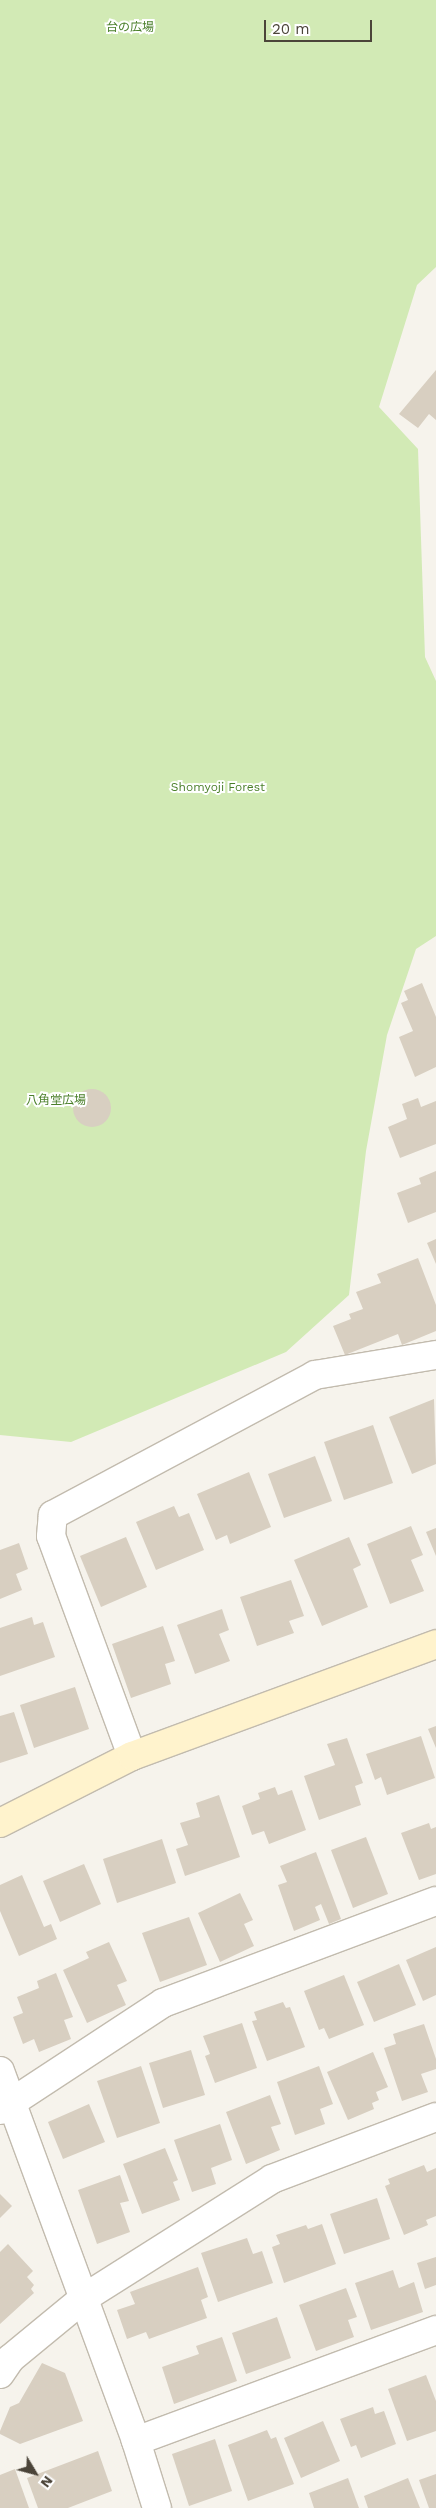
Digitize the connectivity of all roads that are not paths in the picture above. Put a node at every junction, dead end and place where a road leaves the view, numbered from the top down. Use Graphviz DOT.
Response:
graph roads {
  1 [pos="436,1355"];
  2 [pos="436,1644"];
  3 [pos="132,1756"];
  4 [pos="0,1823"];
  5 [pos="436,1901"];
  6 [pos="0,2071"];
  7 [pos="6,2106"];
  8 [pos="436,2117"];
  9 [pos="84,2298"];
  10 [pos="436,2330"];
  11 [pos="0,2374"];
  12 [pos="136,2441"];
  13 [pos="158,2508"];
  1 -- 3 [label="street"];
  2 -- 3 [label="street"];
  3 -- 4 [label="street"];
  5 -- 7 [label="street"];
  6 -- 7 [label="street"];
  7 -- 9 [label="street"];
  8 -- 9 [label="street"];
  9 -- 11 [label="street"];
  9 -- 12 [label="street"];
  10 -- 12 [label="street"];
  12 -- 13 [label="street"];
}
